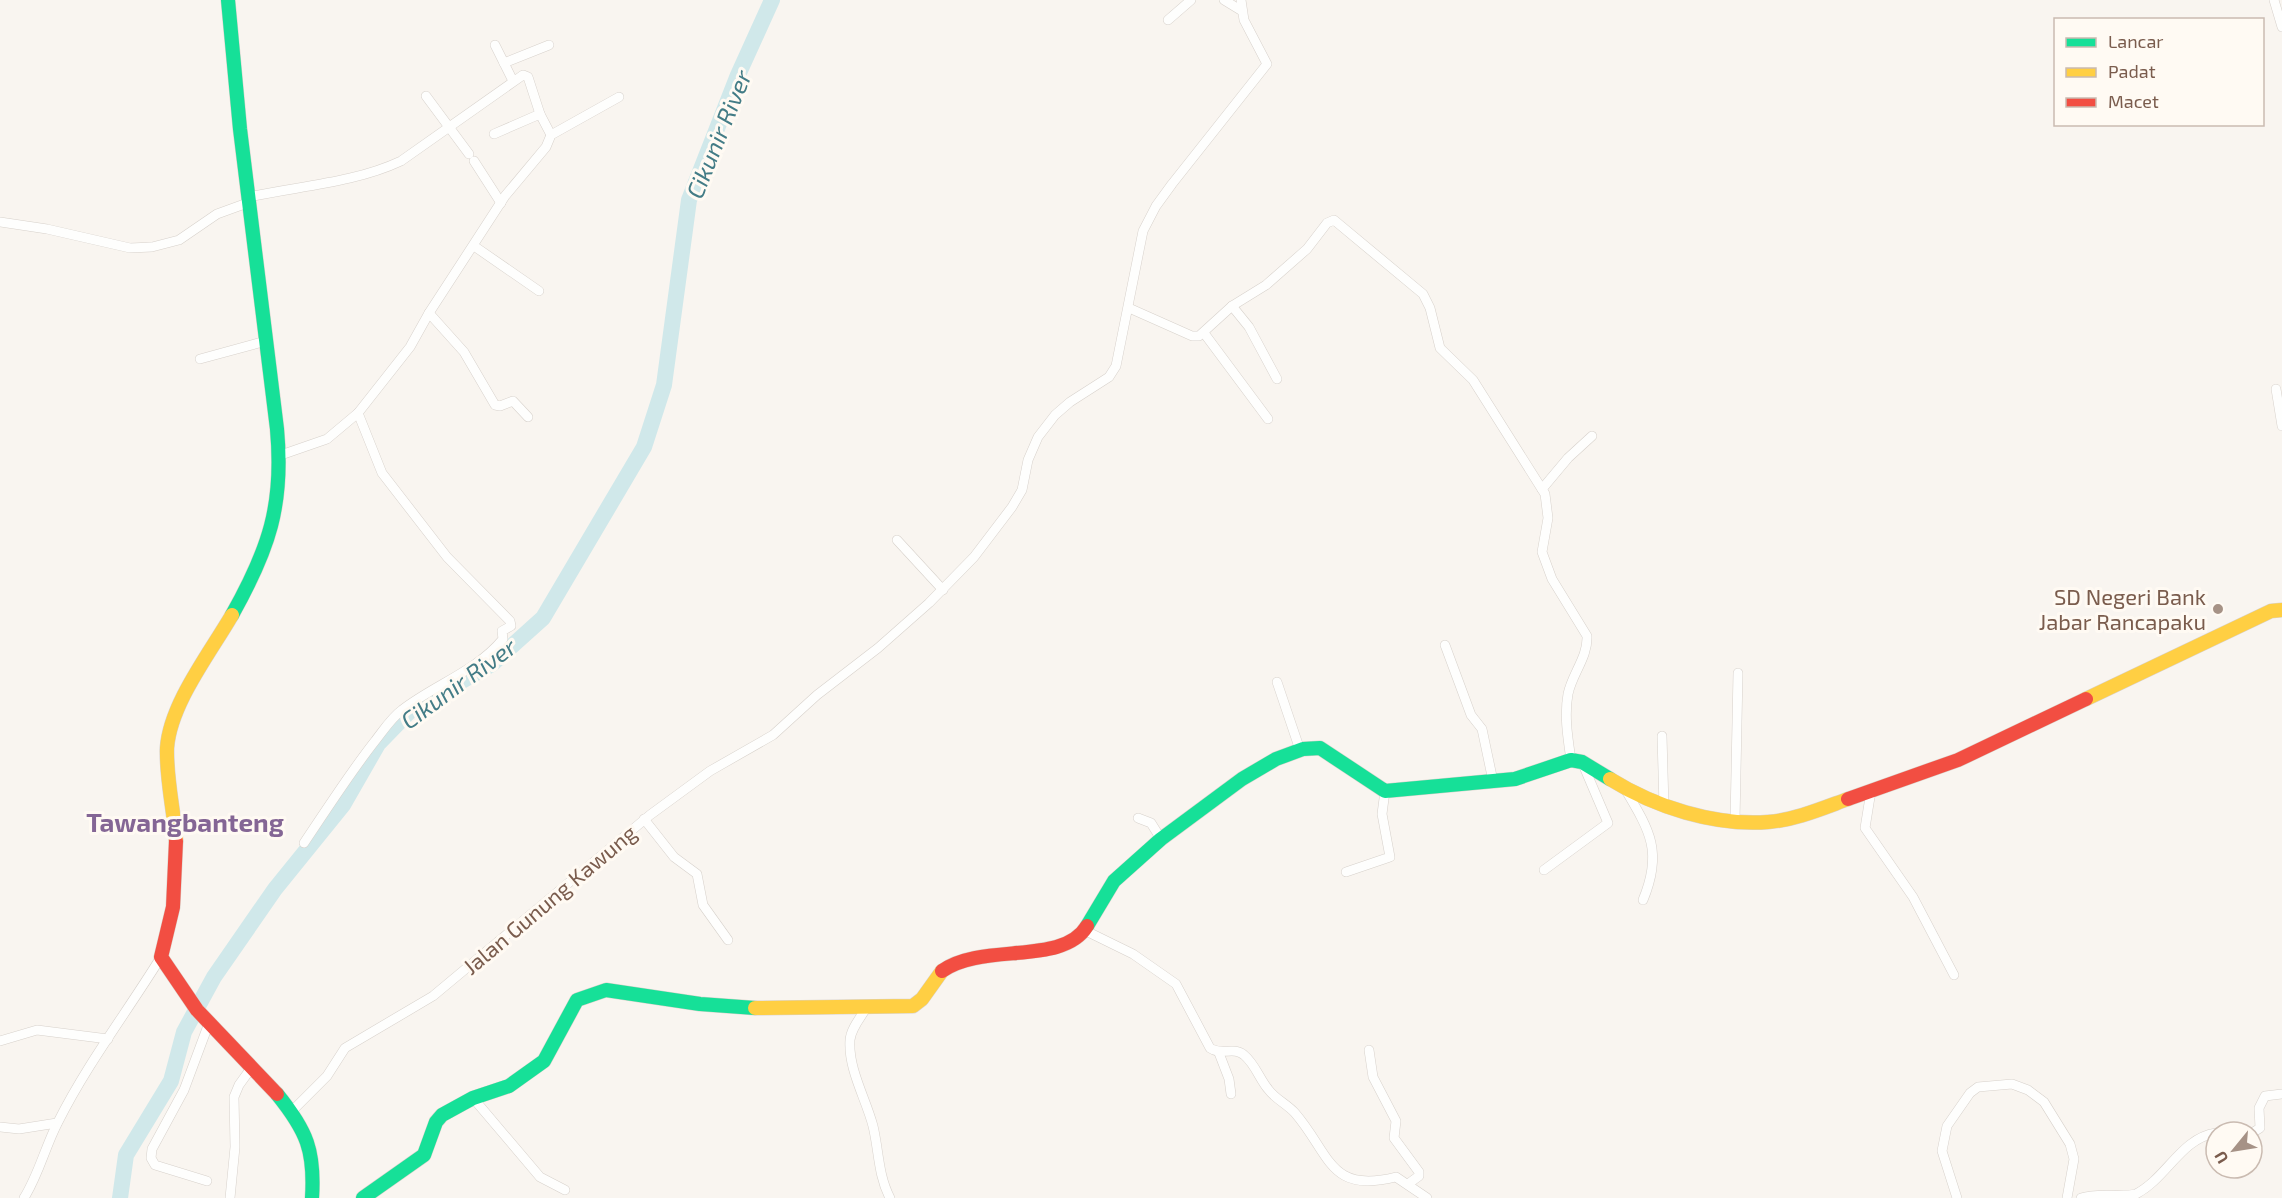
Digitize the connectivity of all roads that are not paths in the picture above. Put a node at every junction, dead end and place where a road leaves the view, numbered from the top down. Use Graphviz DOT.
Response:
graph roads {
  1 [pos="228,0"];
  2 [pos="1191,0"];
  3 [pos="1224,0"];
  4 [pos="1241,0"];
  5 [pos="2274,0"];
  6 [pos="1242,11"];
  7 [pos="1168,20"];
  8 [pos="2282,27"];
  9 [pos="495,45"];
  10 [pos="549,45"];
  11 [pos="504,63"];
  12 [pos="513,81"];
  13 [pos="426,96"];
  14 [pos="619,98"];
  15 [pos="540,114"];
  16 [pos="450,127"];
  17 [pos="494,134"];
  18 [pos="551,135"];
  19 [pos="250,199"];
  20 [pos="501,202"];
  21 [pos="0,222"];
  22 [pos="474,246"];
  23 [pos="539,291"];
  24 [pos="1233,306"];
  25 [pos="1129,308"];
  26 [pos="429,313"];
  27 [pos="1204,333"];
  28 [pos="266,341"];
  29 [pos="200,359"];
  30 [pos="1277,378"];
  31 [pos="2276,389"];
  32 [pos="358,413"];
  33 [pos="528,417"];
  34 [pos="1268,418"];
  35 [pos="2282,426"];
  36 [pos="1592,436"];
  37 [pos="278,456"];
  38 [pos="1542,489"];
  39 [pos="897,540"];
  40 [pos="943,590"];
  41 [pos="2282,610"];
  42 [pos="1445,645"];
  43 [pos="1738,673"];
  44 [pos="1277,682"];
  45 [pos="1662,736"];
  46 [pos="1300,750"];
  47 [pos="1576,761"];
  48 [pos="1493,781"];
  49 [pos="1624,788"];
  50 [pos="1385,791"];
  51 [pos="1871,791"];
  52 [pos="1664,807"];
  53 [pos="1138,818"];
  54 [pos="644,819"];
  55 [pos="1735,821"];
  56 [pos="1161,839"];
  57 [pos="304,843"];
  58 [pos="1544,870"];
  59 [pos="1346,872"];
  60 [pos="1643,900"];
  61 [pos="1084,930"];
  62 [pos="728,940"];
  63 [pos="161,957"];
  64 [pos="1954,975"];
  65 [pos="867,1007"];
  66 [pos="206,1020"];
  67 [pos="108,1039"];
  68 [pos="0,1041"];
  69 [pos="1369,1050"];
  70 [pos="1218,1053"];
  71 [pos="252,1067"];
  72 [pos="1230,1094"];
  73 [pos="2282,1094"];
  74 [pos="473,1098"];
  75 [pos="290,1113"];
  76 [pos="2260,1120"];
  77 [pos="57,1123"];
  78 [pos="0,1128"];
  79 [pos="2204,1136"];
  80 [pos="207,1181"];
  81 [pos="1408,1184"];
  82 [pos="565,1190"];
  83 [pos="24,1198"];
  84 [pos="230,1198"];
  85 [pos="312,1198"];
  86 [pos="363,1198"];
  87 [pos="890,1198"];
  88 [pos="1427,1198"];
  89 [pos="1957,1198"];
  90 [pos="2067,1198"];
  91 [pos="2081,1198"];
  1 -- 19 [label="street"];
  2 -- 7 [label="street"];
  3 -- 6 [label="street"];
  4 -- 6 [label="street"];
  5 -- 8 [label="street"];
  6 -- 25 [label="street, Jalan Gunung Kawung"];
  9 -- 11 [label="street"];
  10 -- 11 [label="street"];
  11 -- 12 [label="street"];
  12 -- 15 [label="street"];
  12 -- 16 [label="street"];
  13 -- 16 [label="street"];
  14 -- 18 [label="street"];
  15 -- 17 [label="street"];
  15 -- 18 [label="street"];
  16 -- 19 [label="street"];
  16 -- 20 [label="street"];
  18 -- 20 [label="street"];
  19 -- 21 [label="street"];
  19 -- 28 [label="street"];
  20 -- 22 [label="street"];
  22 -- 23 [label="street"];
  22 -- 26 [label="street"];
  24 -- 27 [label="street"];
  24 -- 30 [label="street"];
  24 -- 38 [label="street"];
  25 -- 27 [label="street"];
  25 -- 40 [label="street, Jalan Gunung Kawung"];
  26 -- 32 [label="street"];
  26 -- 33 [label="street"];
  27 -- 34 [label="street"];
  28 -- 29 [label="street"];
  28 -- 37 [label="street"];
  31 -- 35 [label="street"];
  32 -- 37 [label="street"];
  32 -- 57 [label="street"];
  36 -- 38 [label="street"];
  37 -- 63 [label="street"];
  38 -- 47 [label="street"];
  39 -- 40 [label="street"];
  40 -- 54 [label="street, Jalan Gunung Kawung"];
  41 -- 51 [label="street"];
  42 -- 48 [label="street"];
  43 -- 55 [label="street"];
  44 -- 46 [label="street"];
  45 -- 52 [label="street"];
  46 -- 50 [label="street"];
  46 -- 56 [label="street"];
  47 -- 48 [label="street"];
  47 -- 49 [label="street"];
  47 -- 58 [label="street"];
  48 -- 50 [label="street"];
  49 -- 52 [label="street"];
  49 -- 60 [label="street"];
  50 -- 59 [label="street"];
  51 -- 55 [label="street"];
  51 -- 64 [label="street"];
  52 -- 55 [label="street"];
  53 -- 56 [label="street"];
  54 -- 62 [label="street"];
  54 -- 75 [label="street, Jalan Gunung Kawung"];
  56 -- 61 [label="street"];
  61 -- 65 [label="street"];
  61 -- 70 [label="street"];
  63 -- 66 [label="street"];
  63 -- 67 [label="street"];
  65 -- 74 [label="street"];
  65 -- 87 [label="street"];
  66 -- 71 [label="street"];
  66 -- 80 [label="street"];
  67 -- 68 [label="street"];
  67 -- 77 [label="street"];
  69 -- 81 [label="street"];
  70 -- 72 [label="street"];
  70 -- 81 [label="street"];
  71 -- 75 [label="street"];
  71 -- 84 [label="street"];
  73 -- 76 [label="street"];
  74 -- 82 [label="street"];
  74 -- 86 [label="street"];
  75 -- 85 [label="street"];
  77 -- 78 [label="street"];
  77 -- 83 [label="street"];
  79 -- 91 [label="street"];
  81 -- 88 [label="street"];
  89 -- 90 [label="street"];
}
